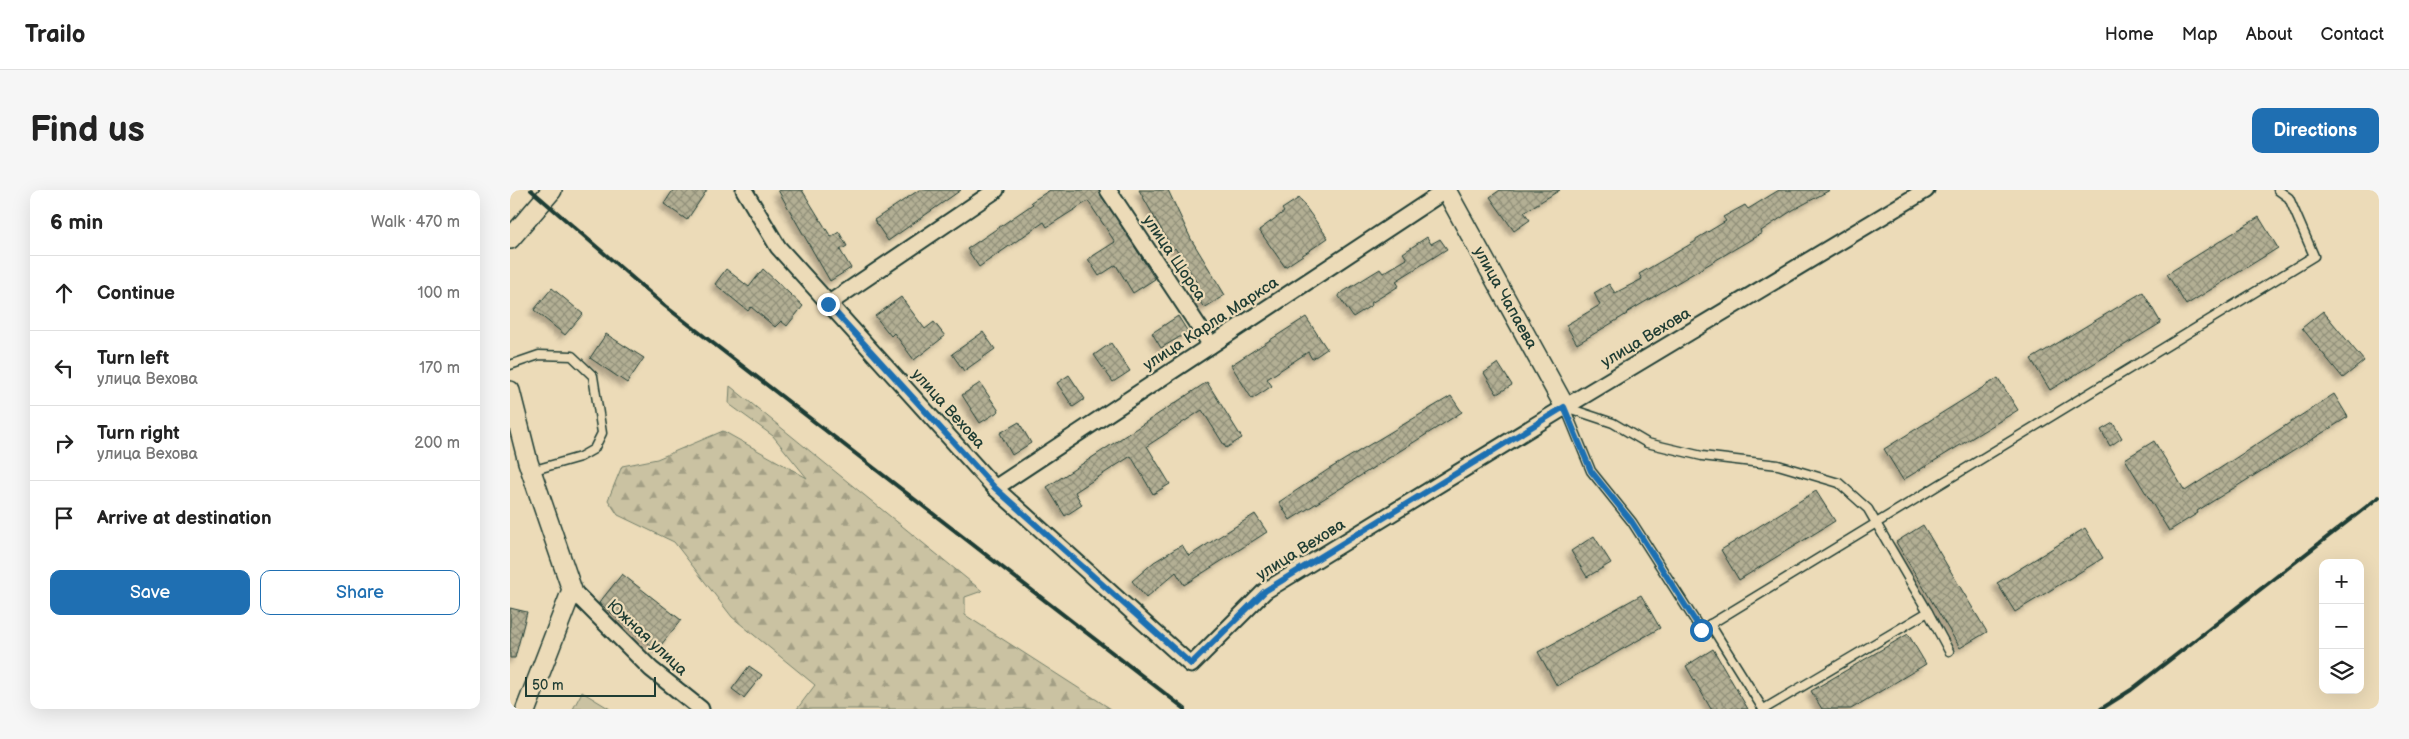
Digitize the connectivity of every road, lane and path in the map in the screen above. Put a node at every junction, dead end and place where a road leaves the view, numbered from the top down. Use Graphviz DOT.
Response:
graph roads {
  1 [pos="552,190"];
  2 [pos="744,190"];
  3 [pos="996,190"];
  4 [pos="1108,190"];
  5 [pos="1446,190"];
  6 [pos="1926,190"];
  7 [pos="2278,190"];
  8 [pos="510,240"];
  9 [pos="828,304"];
  10 [pos="1211,345"];
  11 [pos="510,365"];
  12 [pos="511,398"];
  13 [pos="1564,407"];
  14 [pos="531,471"];
  15 [pos="995,488"];
  16 [pos="1876,523"];
  17 [pos="572,590"];
  18 [pos="1928,612"];
  19 [pos="1710,624"];
  20 [pos="1949,651"];
  21 [pos="526,709"];
  22 [pos="700,709"];
  23 [pos="1764,709"];
  1 -- 8 [label="street"];
  2 -- 9 [label="street, улица Вехова"];
  3 -- 9 [label="street"];
  4 -- 10 [label="street, улица Щорса"];
  5 -- 10 [label="street, улица Карла Маркса"];
  5 -- 13 [label="street, улица Чапаева"];
  6 -- 13 [label="street, улица Вехова"];
  7 -- 16 [label="lane"];
  9 -- 15 [label="street, улица Вехова"];
  10 -- 15 [label="street, улица Карла Маркса"];
  11 -- 14 [label="lane"];
  12 -- 14 [label="street"];
  13 -- 15 [label="street, улица Вехова"];
  13 -- 16 [label="lane"];
  13 -- 19 [label="lane"];
  14 -- 17 [label="street"];
  16 -- 18 [label="lane"];
  16 -- 19 [label="lane"];
  17 -- 21 [label="street"];
  17 -- 22 [label="street, Южная улица"];
  18 -- 20 [label="lane"];
  18 -- 23 [label="lane"];
  19 -- 23 [label="lane"];
}
